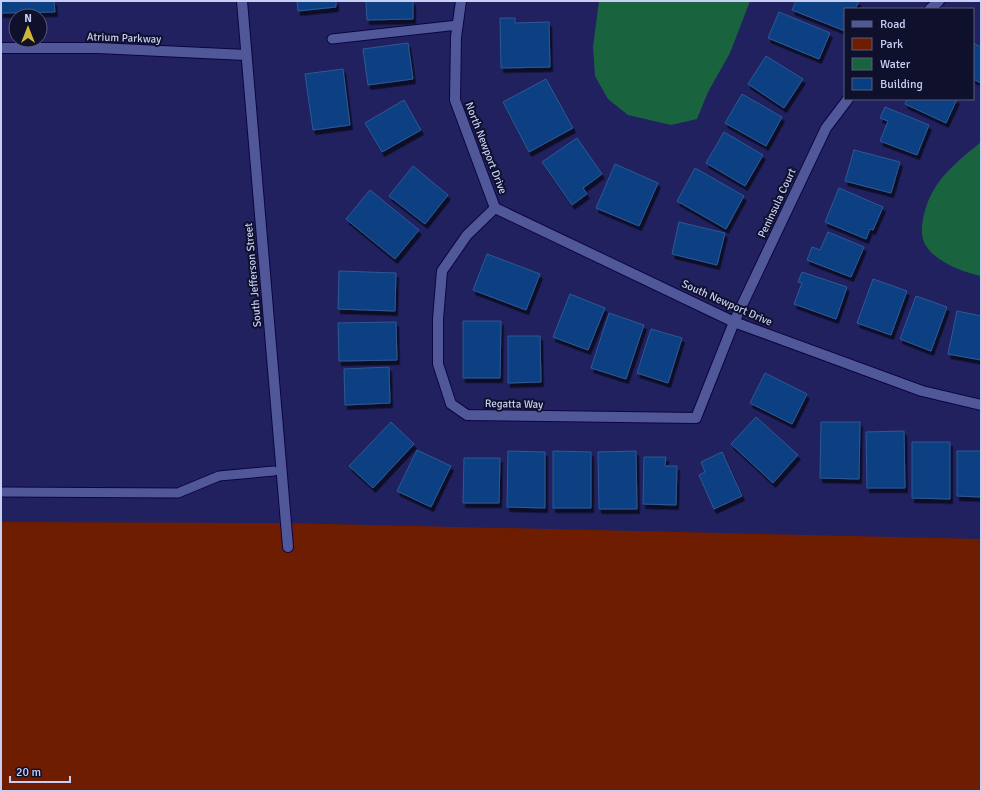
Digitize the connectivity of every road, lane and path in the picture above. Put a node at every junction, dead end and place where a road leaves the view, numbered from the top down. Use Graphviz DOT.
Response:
graph roads {
  1 [pos="242,1"];
  2 [pos="461,1"];
  3 [pos="939,1"];
  4 [pos="931,8"];
  5 [pos="458,25"];
  6 [pos="332,39"];
  7 [pos="1,48"];
  8 [pos="246,55"];
  9 [pos="847,100"];
  10 [pos="496,208"];
  11 [pos="734,322"];
  12 [pos="981,405"];
  13 [pos="274,471"];
  14 [pos="1,492"];
  15 [pos="288,547"];
  1 -- 8 [label="street, South Jefferson Street"];
  2 -- 5 [label="street, North Newport Drive"];
  3 -- 4 [label="street"];
  5 -- 6 [label="lane"];
  5 -- 10 [label="street, North Newport Drive"];
  7 -- 8 [label="street, Atrium Parkway"];
  8 -- 15 [label="street, South Jefferson Street"];
  9 -- 11 [label="street, Peninsula Court"];
  10 -- 11 [label="street, South Newport Drive"];
  10 -- 11 [label="street, Regatta Way"];
  11 -- 12 [label="street, South Newport Drive"];
  13 -- 14 [label="lane"];
}
